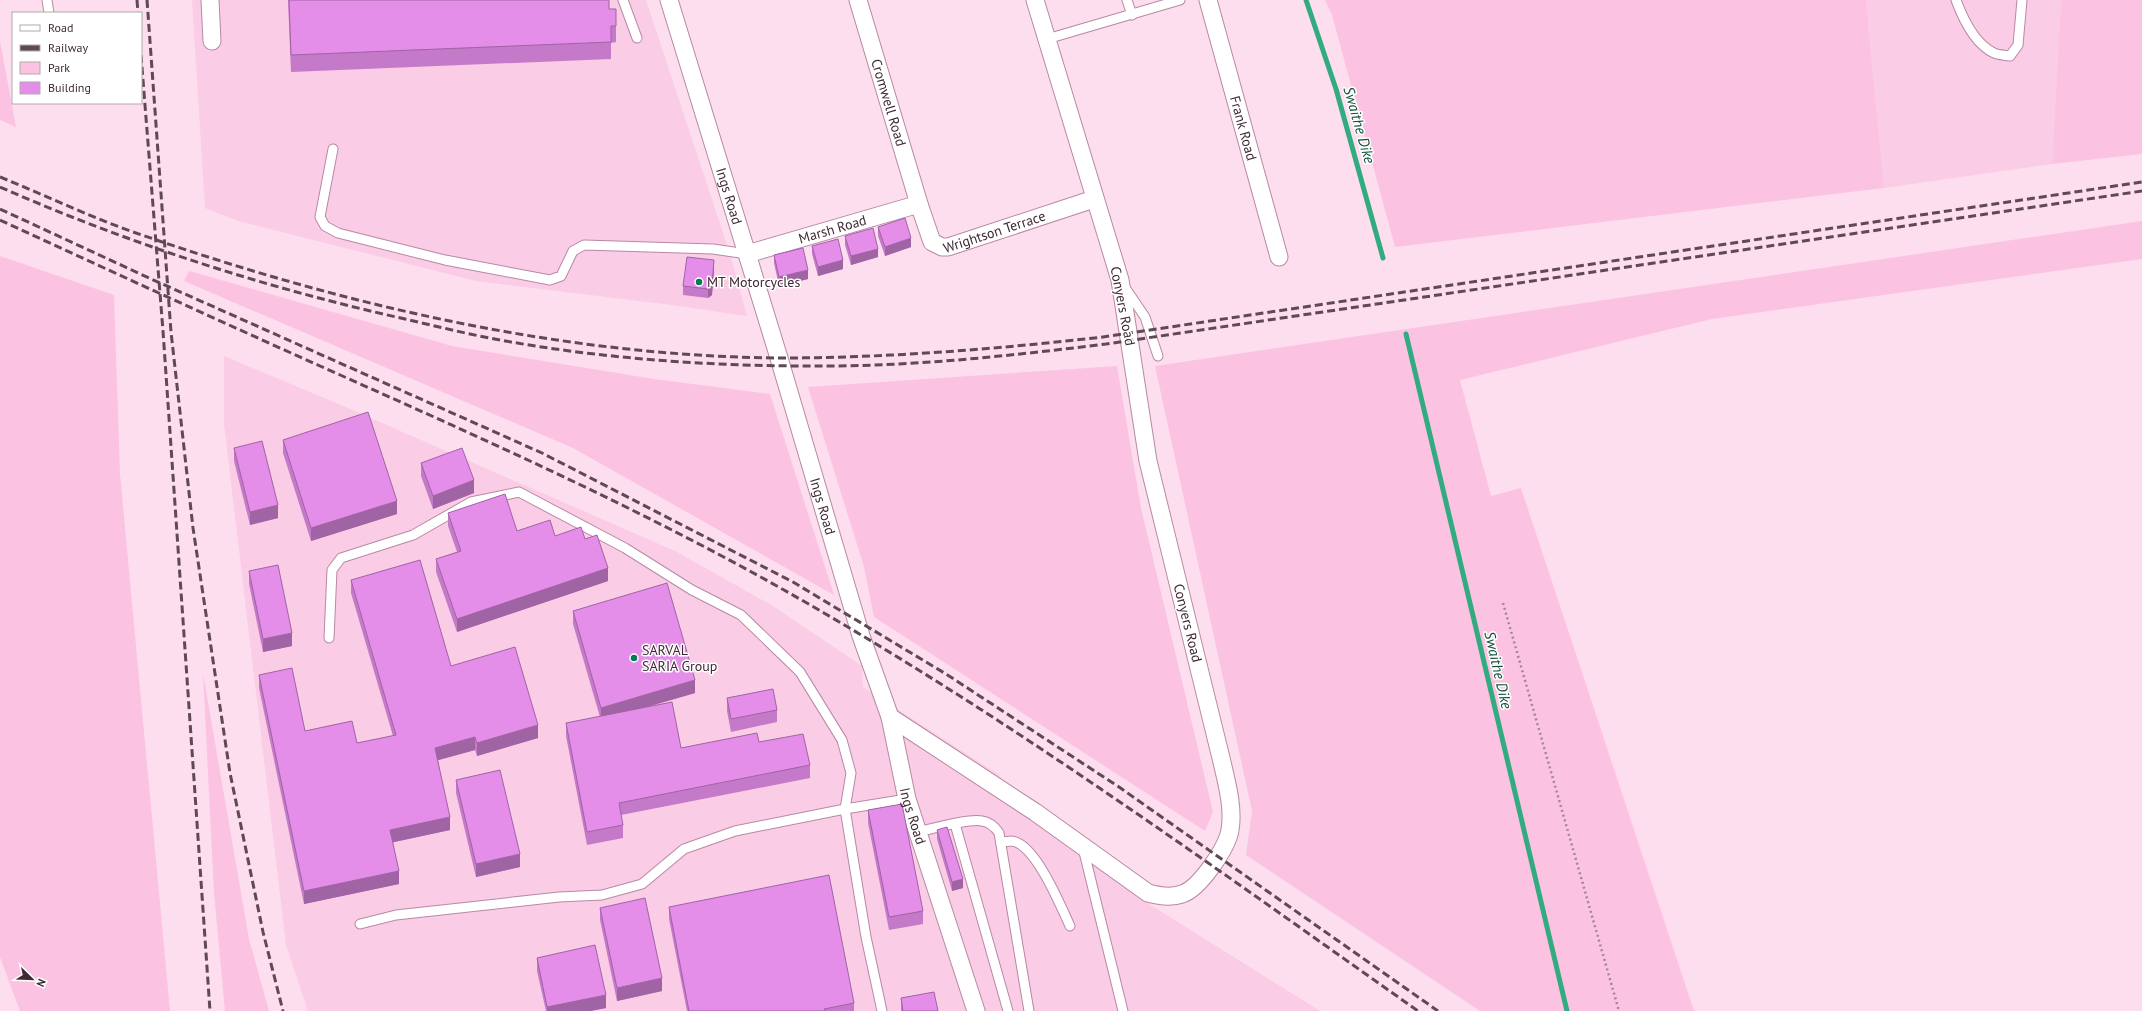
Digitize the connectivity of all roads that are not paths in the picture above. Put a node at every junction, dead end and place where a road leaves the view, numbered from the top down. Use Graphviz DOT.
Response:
graph roads {
  1 [pos="47,0"];
  2 [pos="210,0"];
  3 [pos="623,0"];
  4 [pos="669,0"];
  5 [pos="858,0"];
  6 [pos="1035,0"];
  7 [pos="1127,0"];
  8 [pos="1180,0"];
  9 [pos="1208,0"];
  10 [pos="1956,0"];
  11 [pos="2022,0"];
  12 [pos="50,12"];
  13 [pos="1132,15"];
  14 [pos="637,38"];
  15 [pos="1047,39"];
  16 [pos="212,41"];
  17 [pos="333,149"];
  18 [pos="1094,199"];
  19 [pos="919,204"];
  20 [pos="747,254"];
  21 [pos="1280,257"];
  22 [pos="1120,280"];
  23 [pos="1158,356"];
  24 [pos="329,638"];
  25 [pos="890,717"];
  26 [pos="907,799"];
  27 [pos="845,810"];
  28 [pos="955,824"];
  29 [pos="917,832"];
  30 [pos="1002,842"];
  31 [pos="1082,846"];
  32 [pos="360,924"];
  33 [pos="1070,926"];
  34 [pos="882,1011"];
  35 [pos="976,1011"];
  36 [pos="1008,1011"];
  37 [pos="1029,1011"];
  38 [pos="1123,1011"];
  1 -- 12 [label="lane"];
  2 -- 16 [label="street"];
  3 -- 14 [label="lane"];
  4 -- 20 [label="street, Ings Road"];
  5 -- 19 [label="street, Cromwell Road"];
  6 -- 15 [label="street, Conyers Road"];
  7 -- 13 [label="lane"];
  8 -- 13 [label="lane"];
  9 -- 21 [label="street, Frank Road"];
  10 -- 11 [label="lane"];
  13 -- 15 [label="lane"];
  15 -- 18 [label="street, Conyers Road"];
  17 -- 20 [label="lane"];
  18 -- 19 [label="street, Wrightson Terrace"];
  18 -- 22 [label="street, Conyers Road"];
  19 -- 20 [label="street, Marsh Road"];
  20 -- 25 [label="street, Ings Road"];
  22 -- 23 [label="lane"];
  22 -- 31 [label="street, Conyers Road"];
  24 -- 27 [label="lane"];
  25 -- 26 [label="street, Ings Road"];
  25 -- 31 [label="street, Conyers Road"];
  26 -- 27 [label="lane"];
  26 -- 29 [label="street, Ings Road"];
  27 -- 32 [label="lane"];
  27 -- 34 [label="lane"];
  28 -- 29 [label="lane"];
  28 -- 30 [label="lane"];
  28 -- 36 [label="lane"];
  29 -- 35 [label="street, Ings Road"];
  30 -- 33 [label="lane"];
  30 -- 37 [label="lane"];
  31 -- 38 [label="lane"];
}
